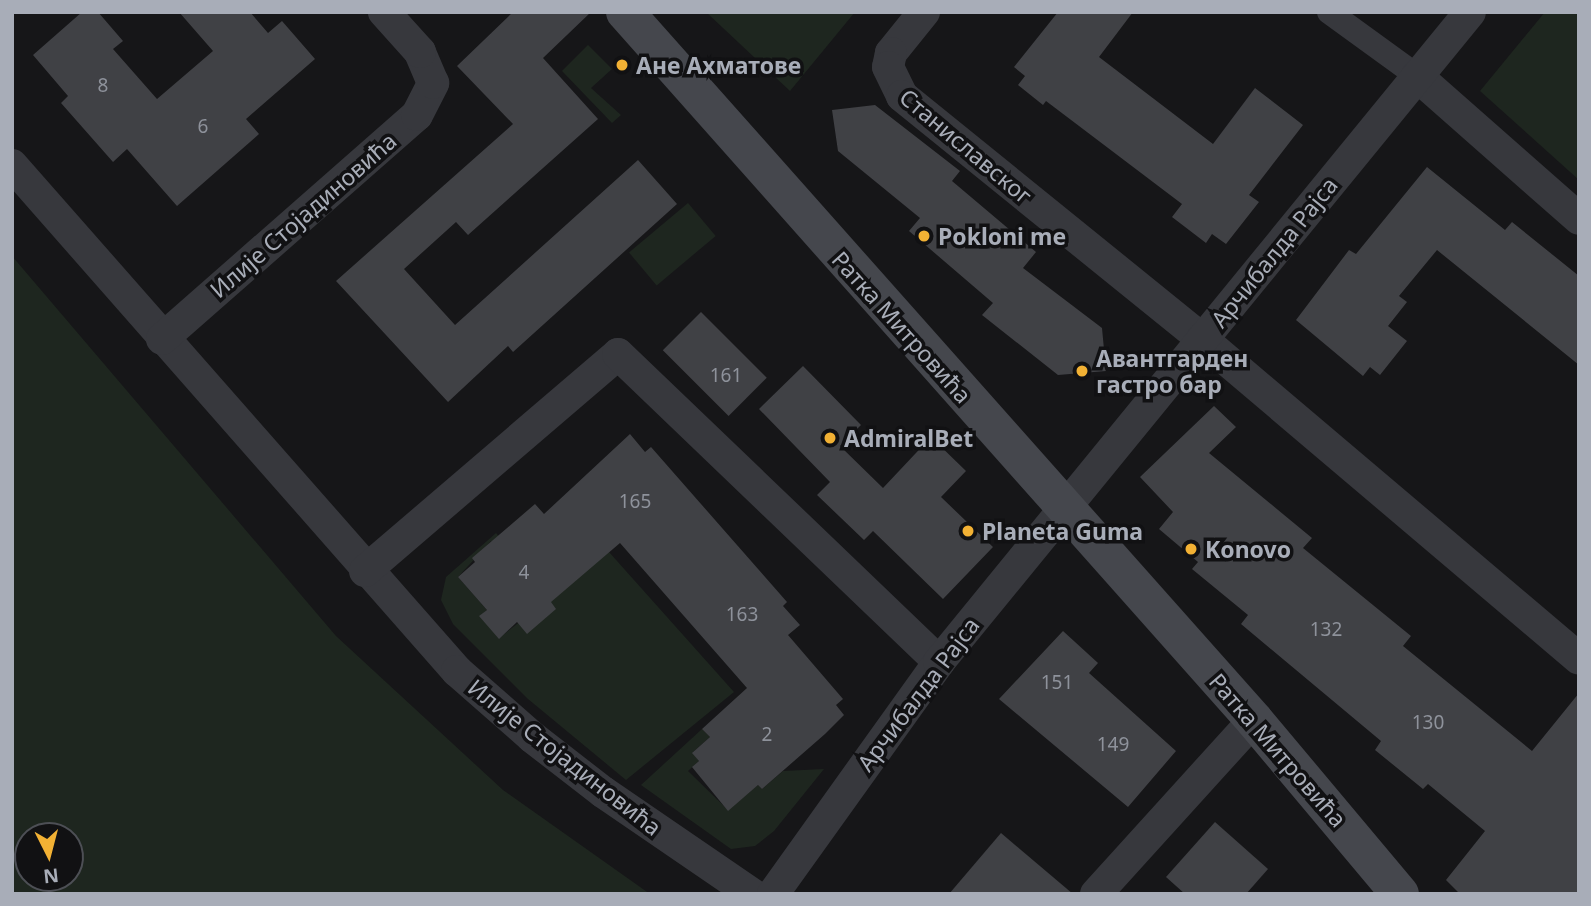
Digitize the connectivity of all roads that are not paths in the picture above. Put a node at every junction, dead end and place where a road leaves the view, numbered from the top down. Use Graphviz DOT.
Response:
graph roads {
  1 [pos="384,12"];
  2 [pos="625,12"];
  3 [pos="924,12"];
  4 [pos="1329,12"];
  5 [pos="1470,12"];
  6 [pos="1417,76"];
  7 [pos="12,165"];
  8 [pos="1579,219"];
  9 [pos="162,339"];
  10 [pos="1202,340"];
  11 [pos="1063,507"];
  12 [pos="365,571"];
  13 [pos="1579,659"];
  14 [pos="939,662"];
  15 [pos="1254,720"];
  16 [pos="752,894"];
  17 [pos="773,894"];
  18 [pos="1096,894"];
  19 [pos="1400,894"];
  1 -- 9 [label="street, Илије Стојадиновића"];
  2 -- 11 [label="main road, Ратка Митровића"];
  3 -- 10 [label="street, Станиславског"];
  4 -- 6 [label="street"];
  5 -- 6 [label="street, Арчибалда Рајса"];
  6 -- 8 [label="street"];
  6 -- 10 [label="street, Арчибалда Рајса"];
  7 -- 9 [label="street, Илије Стојадиновића"];
  9 -- 12 [label="street, Илије Стојадиновића"];
  10 -- 11 [label="street, Арчибалда Рајса"];
  10 -- 13 [label="street, Станиславског"];
  11 -- 14 [label="street, Арчибалда Рајса"];
  11 -- 15 [label="main road, Ратка Митровића"];
  12 -- 14 [label="street"];
  12 -- 16 [label="street, Илије Стојадиновића"];
  14 -- 17 [label="street, Арчибалда Рајса"];
  15 -- 18 [label="street"];
  15 -- 19 [label="main road, Ратка Митровића"];
}
